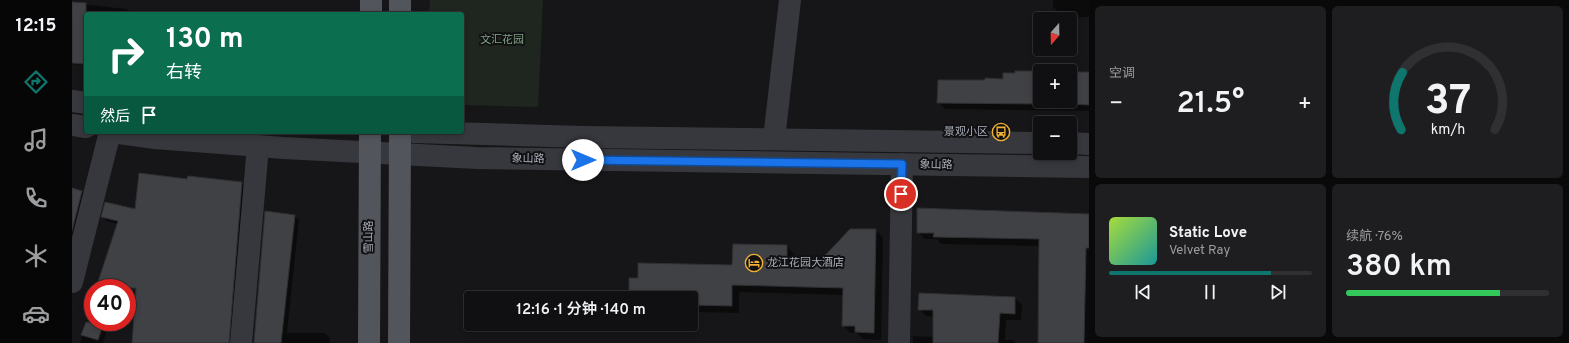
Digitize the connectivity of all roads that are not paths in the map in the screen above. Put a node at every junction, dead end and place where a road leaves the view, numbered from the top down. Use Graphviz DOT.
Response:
graph roads {
  1 [pos="371,0"];
  2 [pos="400,0"];
  3 [pos="790,0"];
  4 [pos="371,12"];
  5 [pos="400,12"];
  6 [pos="72,101"];
  7 [pos="84,103"];
  8 [pos="72,125"];
  9 [pos="84,127"];
  10 [pos="464,133"];
  11 [pos="110,134"];
  12 [pos="126,134"];
  13 [pos="370,134"];
  14 [pos="400,134"];
  15 [pos="774,139"];
  16 [pos="1033,143"];
  17 [pos="1077,144"];
  18 [pos="1089,144"];
  19 [pos="258,146"];
  20 [pos="370,154"];
  21 [pos="400,155"];
  22 [pos="902,164"];
  23 [pos="1089,167"];
  24 [pos="72,282"];
  25 [pos="241,343"];
  26 [pos="369,343"];
  27 [pos="399,343"];
  28 [pos="899,343"];
  1 -- 4 [label="main road"];
  2 -- 5 [label="main road"];
  3 -- 15 [label="street"];
  6 -- 7 [label="street"];
  8 -- 9 [label="street"];
  10 -- 15 [label="street, 象山路"];
  11 -- 24 [label="street"];
  12 -- 19 [label="street, 象山路"];
  13 -- 20 [label="main road, 雪山路"];
  14 -- 21 [label="main road"];
  15 -- 16 [label="street, 象山路"];
  17 -- 18 [label="street"];
  19 -- 20 [label="street, 象山路"];
  19 -- 25 [label="street"];
  20 -- 21 [label="street, 象山路"];
  20 -- 26 [label="main road, 雪山路"];
  21 -- 22 [label="street, 象山路"];
  21 -- 27 [label="main road"];
  22 -- 23 [label="street, 象山路"];
  22 -- 28 [label="street"];
}
